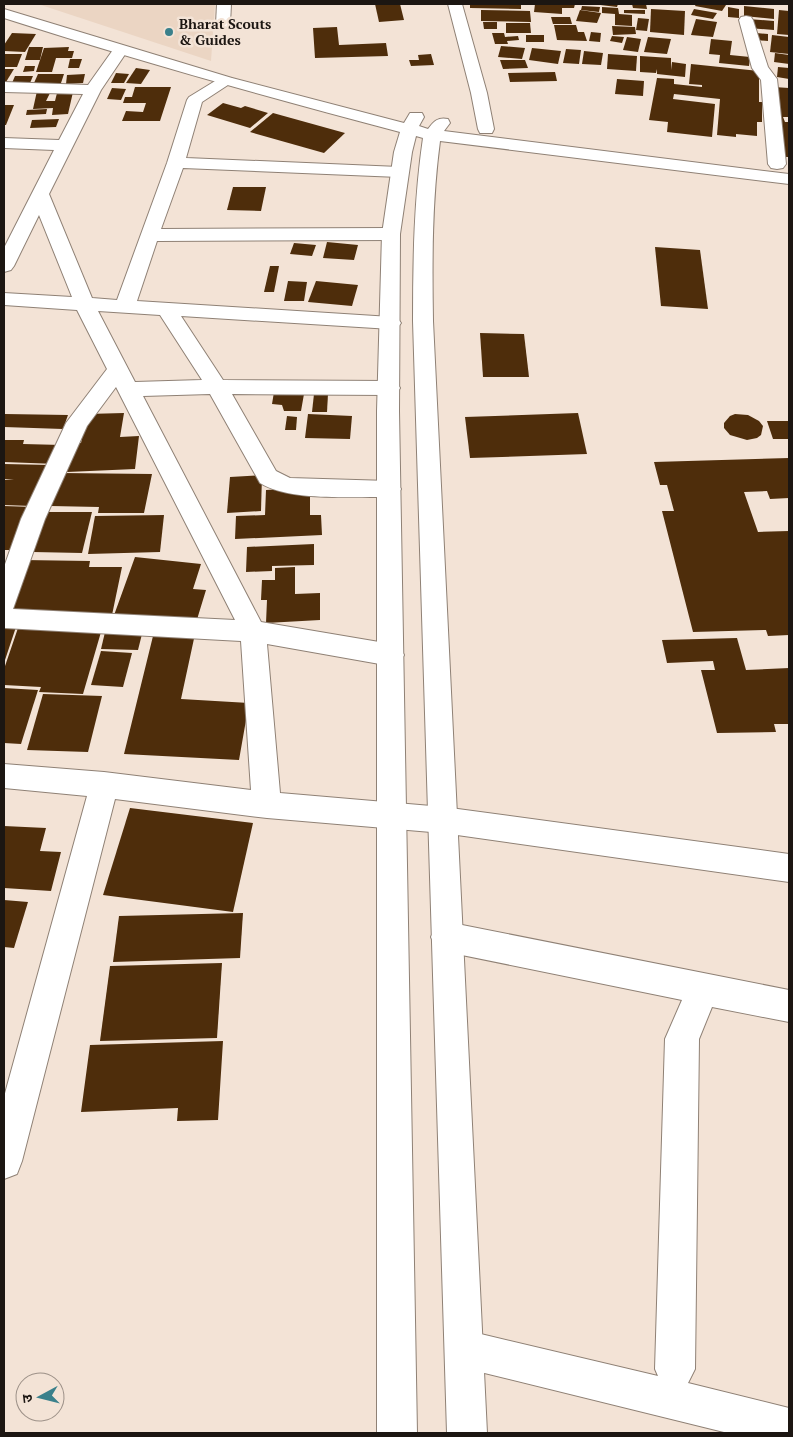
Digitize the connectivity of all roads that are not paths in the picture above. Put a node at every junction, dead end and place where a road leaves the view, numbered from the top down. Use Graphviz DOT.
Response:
graph roads {
  1 [pos="18,4"];
  2 [pos="224,4"];
  3 [pos="455,4"];
  4 [pos="4,13"];
  5 [pos="746,20"];
  6 [pos="223,24"];
  7 [pos="120,50"];
  8 [pos="226,81"];
  9 [pos="4,87"];
  10 [pos="92,90"];
  11 [pos="425,126"];
  12 [pos="486,129"];
  13 [pos="4,143"];
  14 [pos="65,145"];
  15 [pos="176,163"];
  16 [pos="783,165"];
  17 [pos="399,172"];
  18 [pos="789,179"];
  19 [pos="40,194"];
  20 [pos="391,234"];
  21 [pos="149,235"];
  22 [pos="4,266"];
  23 [pos="4,299"];
  24 [pos="85,305"];
  25 [pos="125,307"];
  26 [pos="166,308"];
  27 [pos="391,322"];
  28 [pos="119,368"];
  29 [pos="217,387"];
  30 [pos="389,388"];
  31 [pos="129,389"];
  32 [pos="389,489"];
  33 [pos="4,602"];
  34 [pos="4,618"];
  35 [pos="253,631"];
  36 [pos="391,656"];
  37 [pos="4,776"];
  38 [pos="104,785"];
  39 [pos="268,805"];
  40 [pos="393,816"];
  41 [pos="443,820"];
  42 [pos="789,868"];
  43 [pos="447,937"];
  44 [pos="704,988"];
  45 [pos="789,1006"];
  46 [pos="4,1161"];
  47 [pos="464,1348"];
  48 [pos="675,1369"];
  49 [pos="789,1428"];
  50 [pos="397,1433"];
  51 [pos="467,1433"];
  1 -- 11 [label="street"];
  2 -- 6 [label="street"];
  3 -- 12 [label="street"];
  4 -- 7 [label="street"];
  5 -- 16 [label="street"];
  7 -- 8 [label="street"];
  7 -- 10 [label="street"];
  8 -- 11 [label="street"];
  8 -- 15 [label="street"];
  9 -- 10 [label="street"];
  10 -- 14 [label="street"];
  11 -- 12 [label="street"];
  11 -- 17 [label="street"];
  11 -- 18 [label="street"];
  11 -- 41 [label="street"];
  12 -- 16 [label="street"];
  13 -- 14 [label="street"];
  14 -- 19 [label="street"];
  15 -- 17 [label="street"];
  15 -- 21 [label="street"];
  17 -- 20 [label="street"];
  19 -- 22 [label="street"];
  19 -- 24 [label="street"];
  20 -- 21 [label="street"];
  20 -- 27 [label="street"];
  21 -- 25 [label="street"];
  23 -- 24 [label="street"];
  24 -- 25 [label="street"];
  24 -- 28 [label="street"];
  25 -- 26 [label="street"];
  26 -- 27 [label="street"];
  26 -- 29 [label="street"];
  27 -- 30 [label="street"];
  28 -- 31 [label="street"];
  28 -- 33 [label="street"];
  29 -- 30 [label="street"];
  29 -- 31 [label="street"];
  29 -- 32 [label="street"];
  30 -- 32 [label="street"];
  31 -- 35 [label="street"];
  32 -- 36 [label="street"];
  34 -- 35 [label="street"];
  35 -- 36 [label="street"];
  35 -- 39 [label="street"];
  36 -- 40 [label="street"];
  37 -- 38 [label="street"];
  38 -- 39 [label="street"];
  38 -- 46 [label="street"];
  39 -- 40 [label="street"];
  40 -- 41 [label="street"];
  40 -- 50 [label="street"];
  41 -- 42 [label="street"];
  41 -- 43 [label="street"];
  43 -- 44 [label="street"];
  43 -- 47 [label="street"];
  44 -- 45 [label="street"];
  44 -- 48 [label="street"];
  47 -- 49 [label="street"];
  47 -- 51 [label="street"];
}
